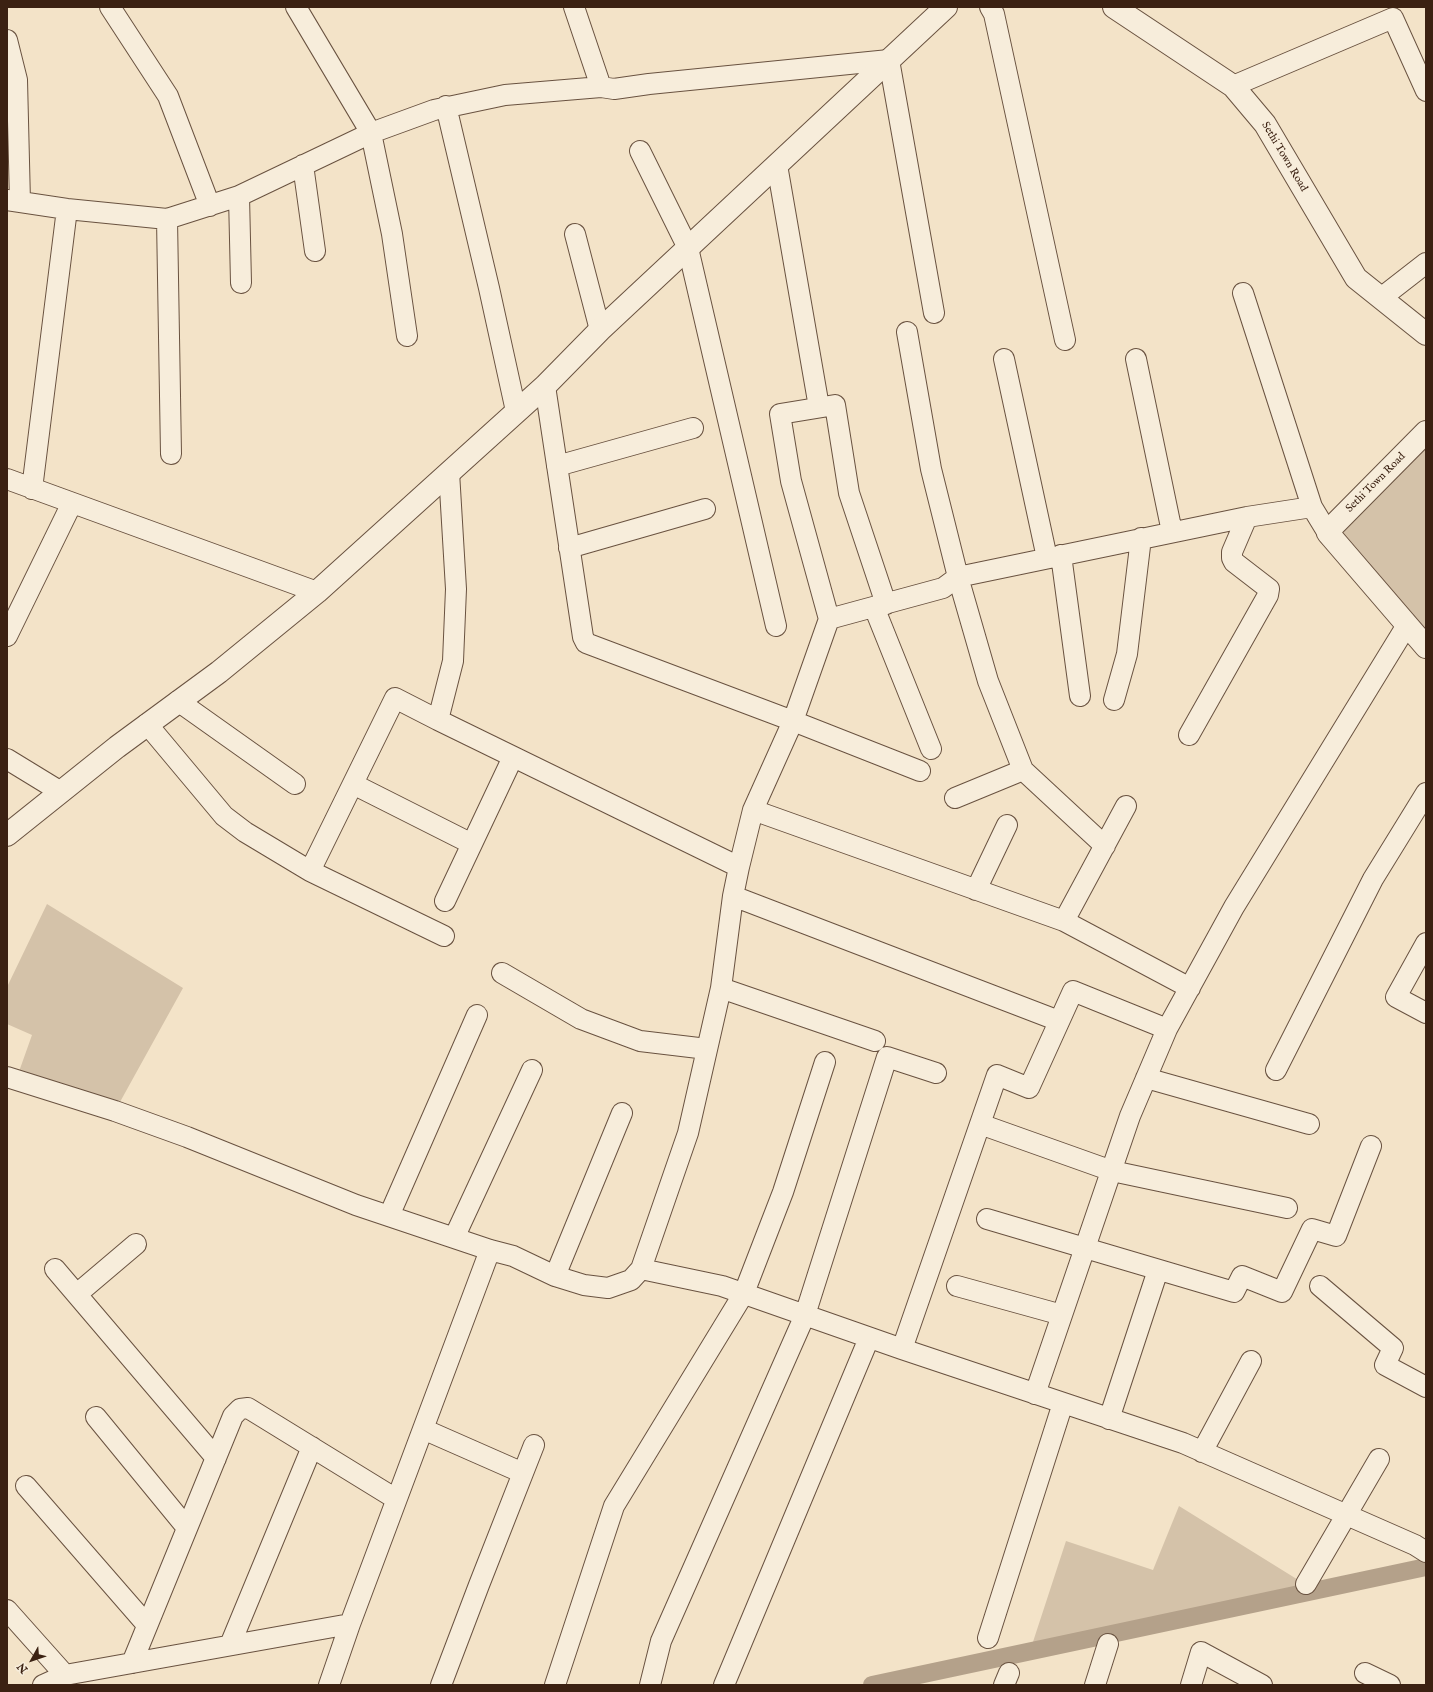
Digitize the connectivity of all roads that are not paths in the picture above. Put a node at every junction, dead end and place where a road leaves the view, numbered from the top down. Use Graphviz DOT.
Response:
graph roads {
  1 [pos="110,7"];
  2 [pos="296,7"];
  3 [pos="574,7"];
  4 [pos="946,7"];
  5 [pos="990,7"];
  6 [pos="1114,7"];
  7 [pos="7,40"];
  8 [pos="889,60"];
  9 [pos="1233,86"];
  10 [pos="601,87"];
  11 [pos="1426,91"];
  12 [pos="446,106"];
  13 [pos="370,133"];
  14 [pos="640,151"];
  15 [pos="303,164"];
  16 [pos="777,165"];
  17 [pos="239,196"];
  18 [pos="14,201"];
  19 [pos="210,206"];
  20 [pos="67,209"];
  21 [pos="167,219"];
  22 [pos="575,234"];
  23 [pos="688,248"];
  24 [pos="315,251"];
  25 [pos="1426,263"];
  26 [pos="241,284"];
  27 [pos="1242,293"];
  28 [pos="1381,298"];
  29 [pos="934,313"];
  30 [pos="600,330"];
  31 [pos="907,332"];
  32 [pos="1426,334"];
  33 [pos="407,336"];
  34 [pos="1065,340"];
  35 [pos="1004,359"];
  36 [pos="1136,359"];
  37 [pos="544,386"];
  38 [pos="818,407"];
  39 [pos="516,411"];
  40 [pos="693,428"];
  41 [pos="1426,432"];
  42 [pos="171,454"];
  43 [pos="557,466"];
  44 [pos="449,472"];
  45 [pos="7,480"];
  46 [pos="32,489"];
  47 [pos="72,503"];
  48 [pos="1312,507"];
  49 [pos="705,509"];
  50 [pos="1247,517"];
  51 [pos="1172,532"];
  52 [pos="1329,535"];
  53 [pos="1141,538"];
  54 [pos="569,548"];
  55 [pos="1054,556"];
  56 [pos="958,577"];
  57 [pos="317,592"];
  58 [pos="880,606"];
  59 [pos="829,619"];
  60 [pos="1407,625"];
  61 [pos="776,626"];
  62 [pos="7,636"];
  63 [pos="1426,647"];
  64 [pos="1080,696"];
  65 [pos="1114,700"];
  66 [pos="178,702"];
  67 [pos="438,720"];
  68 [pos="793,721"];
  69 [pos="147,724"];
  70 [pos="1189,735"];
  71 [pos="931,749"];
  72 [pos="513,757"];
  73 [pos="7,759"];
  74 [pos="1023,770"];
  75 [pos="920,771"];
  76 [pos="295,784"];
  77 [pos="353,784"];
  78 [pos="61,792"];
  79 [pos="1426,793"];
  80 [pos="955,798"];
  81 [pos="1126,806"];
  82 [pos="753,810"];
  83 [pos="1008,825"];
  84 [pos="7,835"];
  85 [pos="472,844"];
  86 [pos="1104,846"];
  87 [pos="739,867"];
  88 [pos="310,871"];
  89 [pos="976,890"];
  90 [pos="733,896"];
  91 [pos="445,901"];
  92 [pos="1064,921"];
  93 [pos="444,936"];
  94 [pos="1426,943"];
  95 [pos="502,973"];
  96 [pos="720,988"];
  97 [pos="1190,988"];
  98 [pos="1426,1013"];
  99 [pos="477,1015"];
  100 [pos="1060,1021"];
  101 [pos="1167,1029"];
  102 [pos="875,1041"];
  103 [pos="707,1049"];
  104 [pos="825,1062"];
  105 [pos="532,1070"];
  106 [pos="1276,1070"];
  107 [pos="936,1073"];
  108 [pos="7,1078"];
  109 [pos="1146,1078"];
  110 [pos="622,1113"];
  111 [pos="980,1124"];
  112 [pos="1309,1124"];
  113 [pos="1371,1146"];
  114 [pos="1112,1171"];
  115 [pos="1288,1208"];
  116 [pos="390,1216"];
  117 [pos="987,1219"];
  118 [pos="454,1238"];
  119 [pos="136,1244"];
  120 [pos="1085,1248"];
  121 [pos="490,1250"];
  122 [pos="55,1269"];
  123 [pos="641,1269"];
  124 [pos="1158,1270"];
  125 [pos="555,1276"];
  126 [pos="957,1286"];
  127 [pos="1320,1286"];
  128 [pos="744,1293"];
  129 [pos="76,1294"];
  130 [pos="805,1315"];
  131 [pos="1062,1315"];
  132 [pos="869,1338"];
  133 [pos="902,1349"];
  134 [pos="1251,1361"];
  135 [pos="1426,1387"];
  136 [pos="1035,1394"];
  137 [pos="1063,1403"];
  138 [pos="96,1417"];
  139 [pos="1109,1419"];
  140 [pos="423,1429"];
  141 [pos="534,1446"];
  142 [pos="312,1447"];
  143 [pos="1202,1452"];
  144 [pos="216,1458"];
  145 [pos="1379,1459"];
  146 [pos="523,1473"];
  147 [pos="26,1486"];
  148 [pos="396,1499"];
  149 [pos="1346,1515"];
  150 [pos="187,1528"];
  151 [pos="1426,1552"];
  152 [pos="1306,1584"];
  153 [pos="7,1610"];
  154 [pos="350,1624"];
  155 [pos="147,1625"];
  156 [pos="988,1638"];
  157 [pos="1108,1644"];
  158 [pos="230,1645"];
  159 [pos="132,1663"];
  160 [pos="1365,1672"];
  161 [pos="65,1675"];
  162 [pos="43,1685"];
  163 [pos="329,1685"];
  164 [pos="442,1685"];
  165 [pos="555,1685"];
  166 [pos="650,1685"];
  167 [pos="724,1685"];
  168 [pos="1095,1685"];
  169 [pos="1190,1685"];
  170 [pos="1262,1685"];
  171 [pos="1390,1685"];
  1 -- 19 [label="street"];
  2 -- 13 [label="street"];
  3 -- 10 [label="street"];
  4 -- 8 [label="street"];
  5 -- 34 [label="street"];
  6 -- 9 [label="street, Sethi Town Road"];
  7 -- 18 [label="street"];
  8 -- 10 [label="street"];
  8 -- 16 [label="street"];
  8 -- 29 [label="street"];
  9 -- 11 [label="street"];
  9 -- 28 [label="street, Sethi Town Road"];
  10 -- 12 [label="street"];
  12 -- 13 [label="street"];
  12 -- 39 [label="street"];
  13 -- 15 [label="street"];
  13 -- 33 [label="street"];
  14 -- 23 [label="street"];
  15 -- 17 [label="street"];
  15 -- 24 [label="street"];
  16 -- 23 [label="street"];
  16 -- 38 [label="street"];
  17 -- 19 [label="street"];
  17 -- 26 [label="street"];
  18 -- 20 [label="street"];
  19 -- 21 [label="street"];
  20 -- 21 [label="street"];
  20 -- 46 [label="street"];
  21 -- 42 [label="street"];
  22 -- 30 [label="street"];
  23 -- 30 [label="street"];
  23 -- 61 [label="street"];
  25 -- 28 [label="street"];
  27 -- 48 [label="street"];
  28 -- 32 [label="street, Sethi Town Road"];
  30 -- 37 [label="street"];
  31 -- 56 [label="street"];
  35 -- 55 [label="street"];
  36 -- 51 [label="street"];
  37 -- 39 [label="street"];
  37 -- 43 [label="street"];
  38 -- 58 [label="street"];
  38 -- 59 [label="street"];
  39 -- 44 [label="street"];
  40 -- 43 [label="street"];
  41 -- 52 [label="street, Sethi Town Road"];
  43 -- 54 [label="street"];
  44 -- 57 [label="street"];
  44 -- 67 [label="street"];
  45 -- 46 [label="street"];
  46 -- 47 [label="street"];
  47 -- 57 [label="street"];
  47 -- 62 [label="street"];
  48 -- 50 [label="street"];
  48 -- 52 [label="street"];
  49 -- 54 [label="street"];
  50 -- 51 [label="street"];
  50 -- 70 [label="street"];
  51 -- 53 [label="street"];
  52 -- 60 [label="street"];
  53 -- 55 [label="street"];
  53 -- 65 [label="street"];
  54 -- 68 [label="street"];
  55 -- 56 [label="street"];
  55 -- 64 [label="street"];
  56 -- 58 [label="street"];
  56 -- 74 [label="street"];
  57 -- 66 [label="street"];
  58 -- 59 [label="street"];
  58 -- 71 [label="street"];
  59 -- 68 [label="street"];
  60 -- 63 [label="street"];
  60 -- 97 [label="street"];
  66 -- 69 [label="street"];
  66 -- 76 [label="street"];
  67 -- 72 [label="street"];
  67 -- 77 [label="street"];
  68 -- 75 [label="street"];
  68 -- 82 [label="street"];
  69 -- 78 [label="street"];
  69 -- 88 [label="street"];
  72 -- 85 [label="street"];
  72 -- 87 [label="street"];
  73 -- 78 [label="street"];
  74 -- 80 [label="street"];
  74 -- 86 [label="street"];
  77 -- 85 [label="street"];
  77 -- 88 [label="street"];
  78 -- 84 [label="street"];
  79 -- 106 [label="street"];
  81 -- 86 [label="street"];
  82 -- 87 [label="street"];
  82 -- 89 [label="street"];
  83 -- 89 [label="street"];
  85 -- 91 [label="street"];
  86 -- 92 [label="street"];
  87 -- 90 [label="street"];
  88 -- 93 [label="street"];
  89 -- 92 [label="street"];
  90 -- 96 [label="street"];
  90 -- 100 [label="street"];
  92 -- 97 [label="street"];
  94 -- 98 [label="street"];
  95 -- 103 [label="street"];
  96 -- 102 [label="street"];
  96 -- 103 [label="street"];
  97 -- 101 [label="street"];
  99 -- 116 [label="street"];
  100 -- 101 [label="street"];
  100 -- 111 [label="street"];
  101 -- 109 [label="street"];
  103 -- 123 [label="street"];
  104 -- 128 [label="street"];
  105 -- 118 [label="street"];
  107 -- 130 [label="street"];
  108 -- 116 [label="street"];
  109 -- 112 [label="street"];
  109 -- 114 [label="street"];
  110 -- 125 [label="street"];
  111 -- 114 [label="street"];
  111 -- 133 [label="street"];
  113 -- 124 [label="street"];
  114 -- 115 [label="street"];
  114 -- 120 [label="street"];
  116 -- 118 [label="street"];
  117 -- 120 [label="street"];
  118 -- 121 [label="street"];
  119 -- 129 [label="street"];
  120 -- 124 [label="street"];
  120 -- 131 [label="street"];
  121 -- 125 [label="street"];
  121 -- 140 [label="street"];
  122 -- 129 [label="street"];
  123 -- 125 [label="street"];
  123 -- 128 [label="street"];
  124 -- 139 [label="street"];
  126 -- 131 [label="street"];
  127 -- 135 [label="street"];
  128 -- 130 [label="street"];
  128 -- 165 [label="street"];
  129 -- 144 [label="street"];
  130 -- 132 [label="street"];
  130 -- 166 [label="street"];
  131 -- 136 [label="street"];
  132 -- 133 [label="street"];
  132 -- 167 [label="street"];
  133 -- 136 [label="street"];
  134 -- 143 [label="street"];
  136 -- 137 [label="street"];
  137 -- 139 [label="street"];
  137 -- 156 [label="street"];
  138 -- 150 [label="street"];
  139 -- 143 [label="street"];
  140 -- 146 [label="street"];
  140 -- 148 [label="street"];
  141 -- 146 [label="street"];
  142 -- 144 [label="street"];
  142 -- 148 [label="street"];
  142 -- 158 [label="street"];
  143 -- 149 [label="street"];
  144 -- 150 [label="street"];
  145 -- 149 [label="street"];
  146 -- 164 [label="street"];
  147 -- 155 [label="street"];
  148 -- 154 [label="street"];
  149 -- 151 [label="street"];
  149 -- 152 [label="street"];
  150 -- 155 [label="street"];
  153 -- 161 [label="street"];
  154 -- 158 [label="street"];
  154 -- 163 [label="street"];
  155 -- 159 [label="street"];
  157 -- 168 [label="street"];
  158 -- 159 [label="street"];
  159 -- 161 [label="street"];
  160 -- 171 [label="street"];
  161 -- 162 [label="street"];
  169 -- 170 [label="street"];
}
